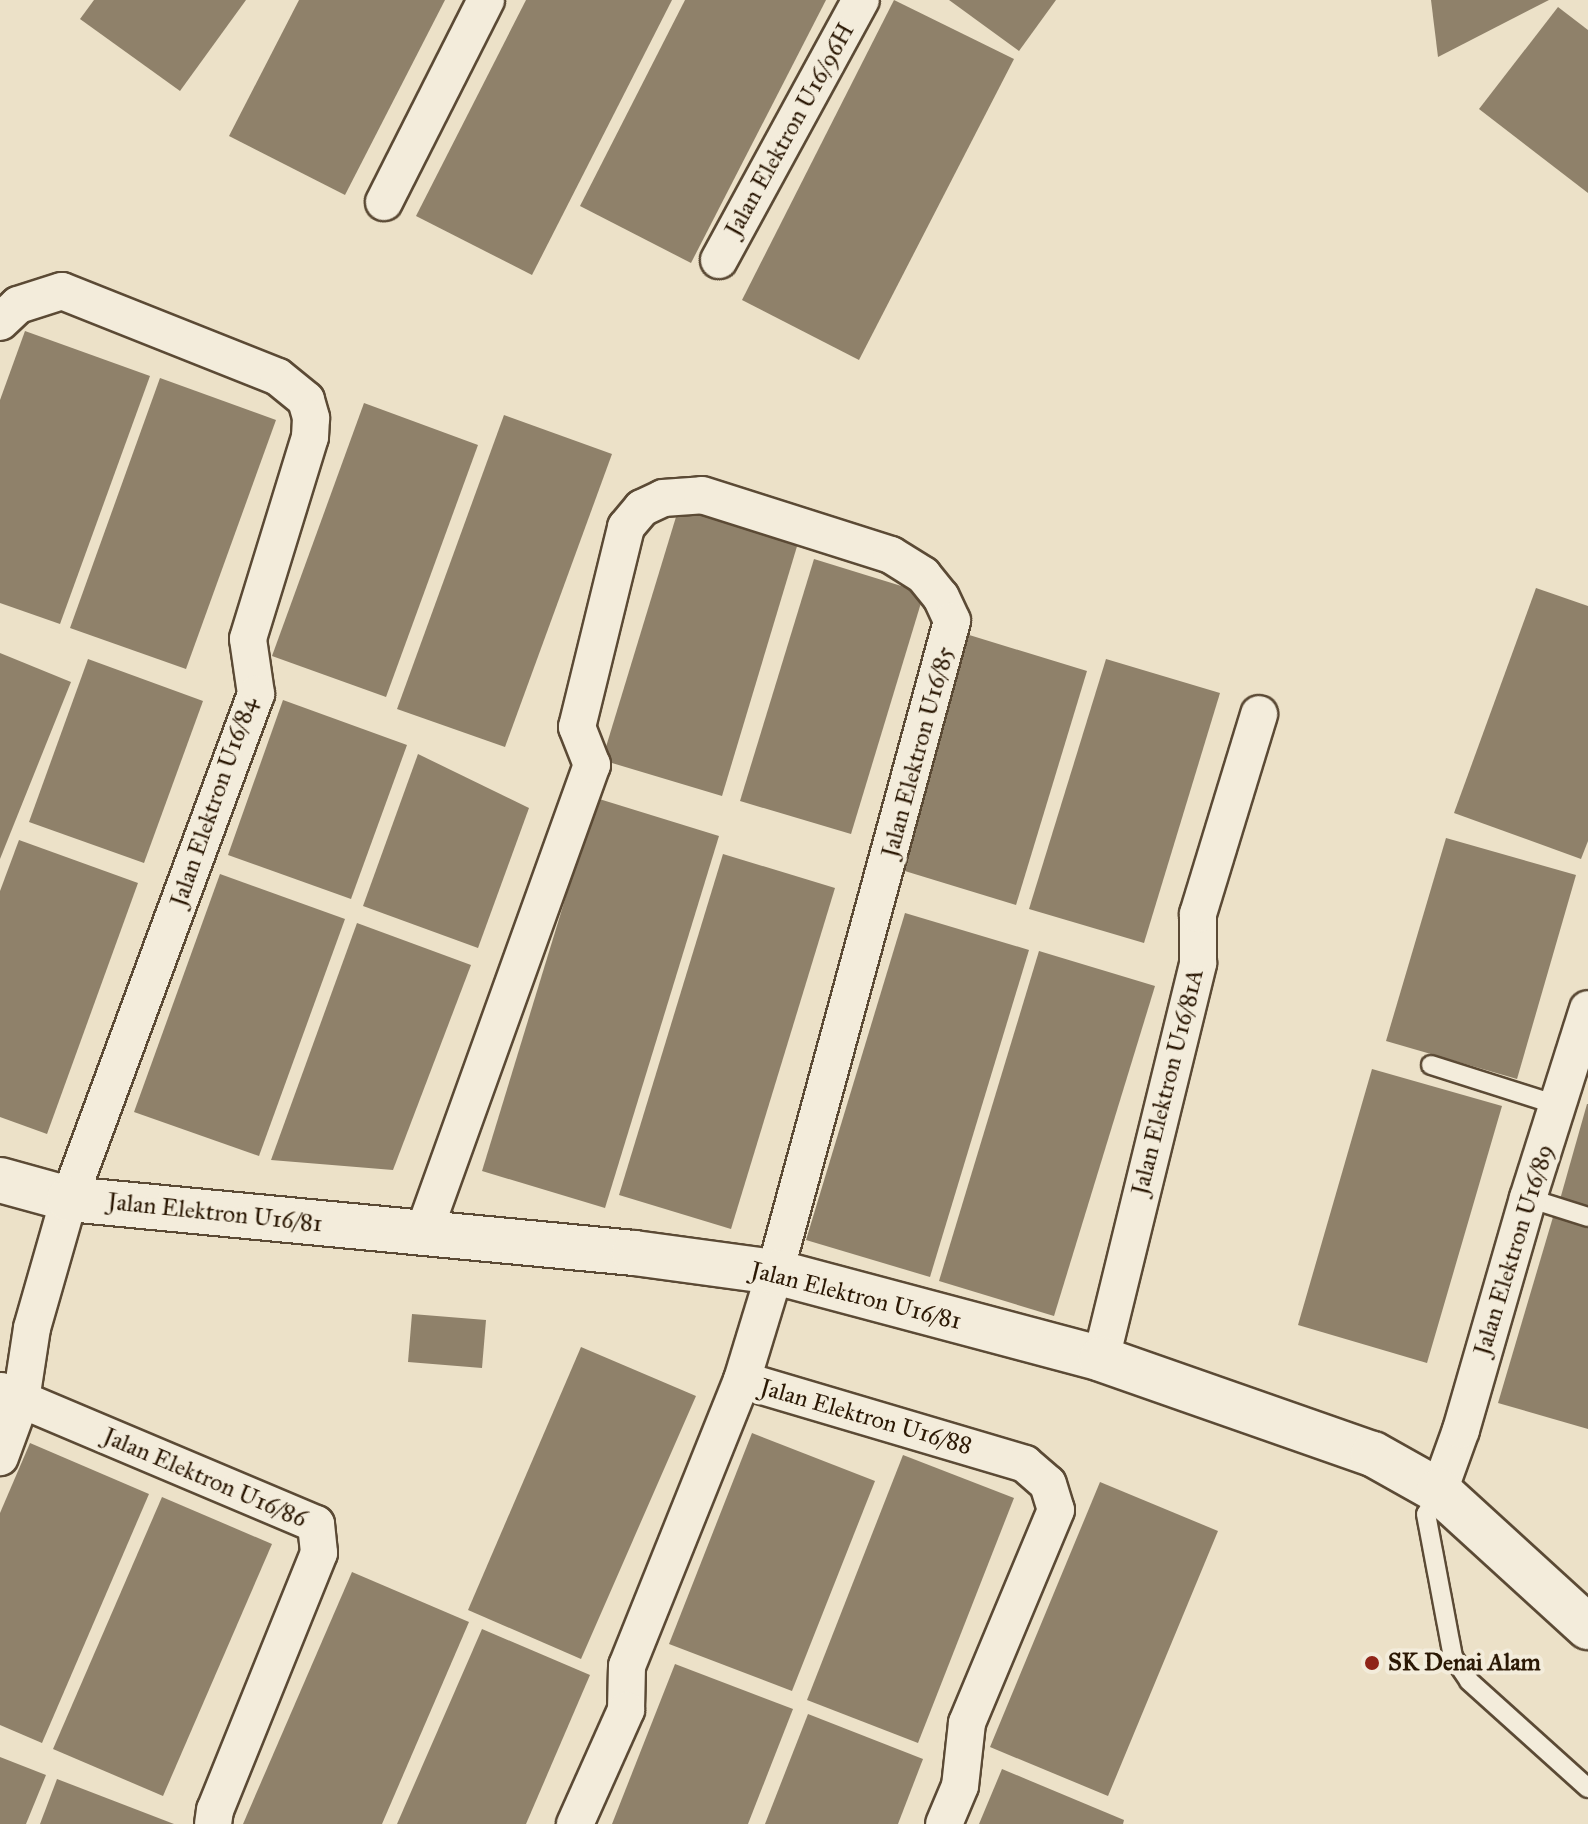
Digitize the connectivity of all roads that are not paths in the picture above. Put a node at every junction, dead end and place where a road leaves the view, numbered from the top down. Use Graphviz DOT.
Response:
graph roads {
  1 [pos="486,0"];
  2 [pos="861,0"];
  3 [pos="384,202"];
  4 [pos="719,260"];
  5 [pos="0,322"];
  6 [pos="1259,714"];
  7 [pos="1588,1009"];
  8 [pos="1431,1065"];
  9 [pos="1557,1105"];
  10 [pos="0,1180"];
  11 [pos="1528,1198"];
  12 [pos="69,1199"];
  13 [pos="1588,1217"];
  14 [pos="423,1234"];
  15 [pos="775,1272"];
  16 [pos="1101,1359"];
  17 [pos="742,1380"];
  18 [pos="11,1395"];
  19 [pos="0,1457"];
  20 [pos="1439,1491"];
  21 [pos="1588,1627"];
  22 [pos="1588,1788"];
  23 [pos="213,1824"];
  24 [pos="575,1824"];
  25 [pos="944,1824"];
  1 -- 3 [label="street"];
  2 -- 4 [label="street, Jalan Elektron U16/96H"];
  5 -- 12 [label="street, Jalan Elektron U16/84"];
  6 -- 16 [label="street, Jalan Elektron U16/81A"];
  7 -- 9 [label="street, Jalan Elektron U16/89"];
  8 -- 9 [label="lane"];
  9 -- 11 [label="street, Jalan Elektron U16/89"];
  10 -- 12 [label="street, Jalan Elektron U16/81"];
  11 -- 13 [label="lane"];
  11 -- 20 [label="street, Jalan Elektron U16/89"];
  12 -- 14 [label="street, Jalan Elektron U16/81"];
  12 -- 18 [label="street"];
  14 -- 15 [label="street, Jalan Elektron U16/81"];
  14 -- 15 [label="street, Jalan Elektron U16/85"];
  15 -- 16 [label="street, Jalan Elektron U16/81"];
  15 -- 17 [label="street, Jalan Elektron U16/85"];
  16 -- 20 [label="street, Jalan Elektron U16/81"];
  17 -- 24 [label="street, Jalan Elektron U16/88"];
  17 -- 25 [label="street, Jalan Elektron U16/88"];
  18 -- 19 [label="street"];
  18 -- 23 [label="street, Jalan Elektron U16/86"];
  20 -- 21 [label="street, Jalan Elektron U16/81"];
  20 -- 22 [label="lane"];
}
